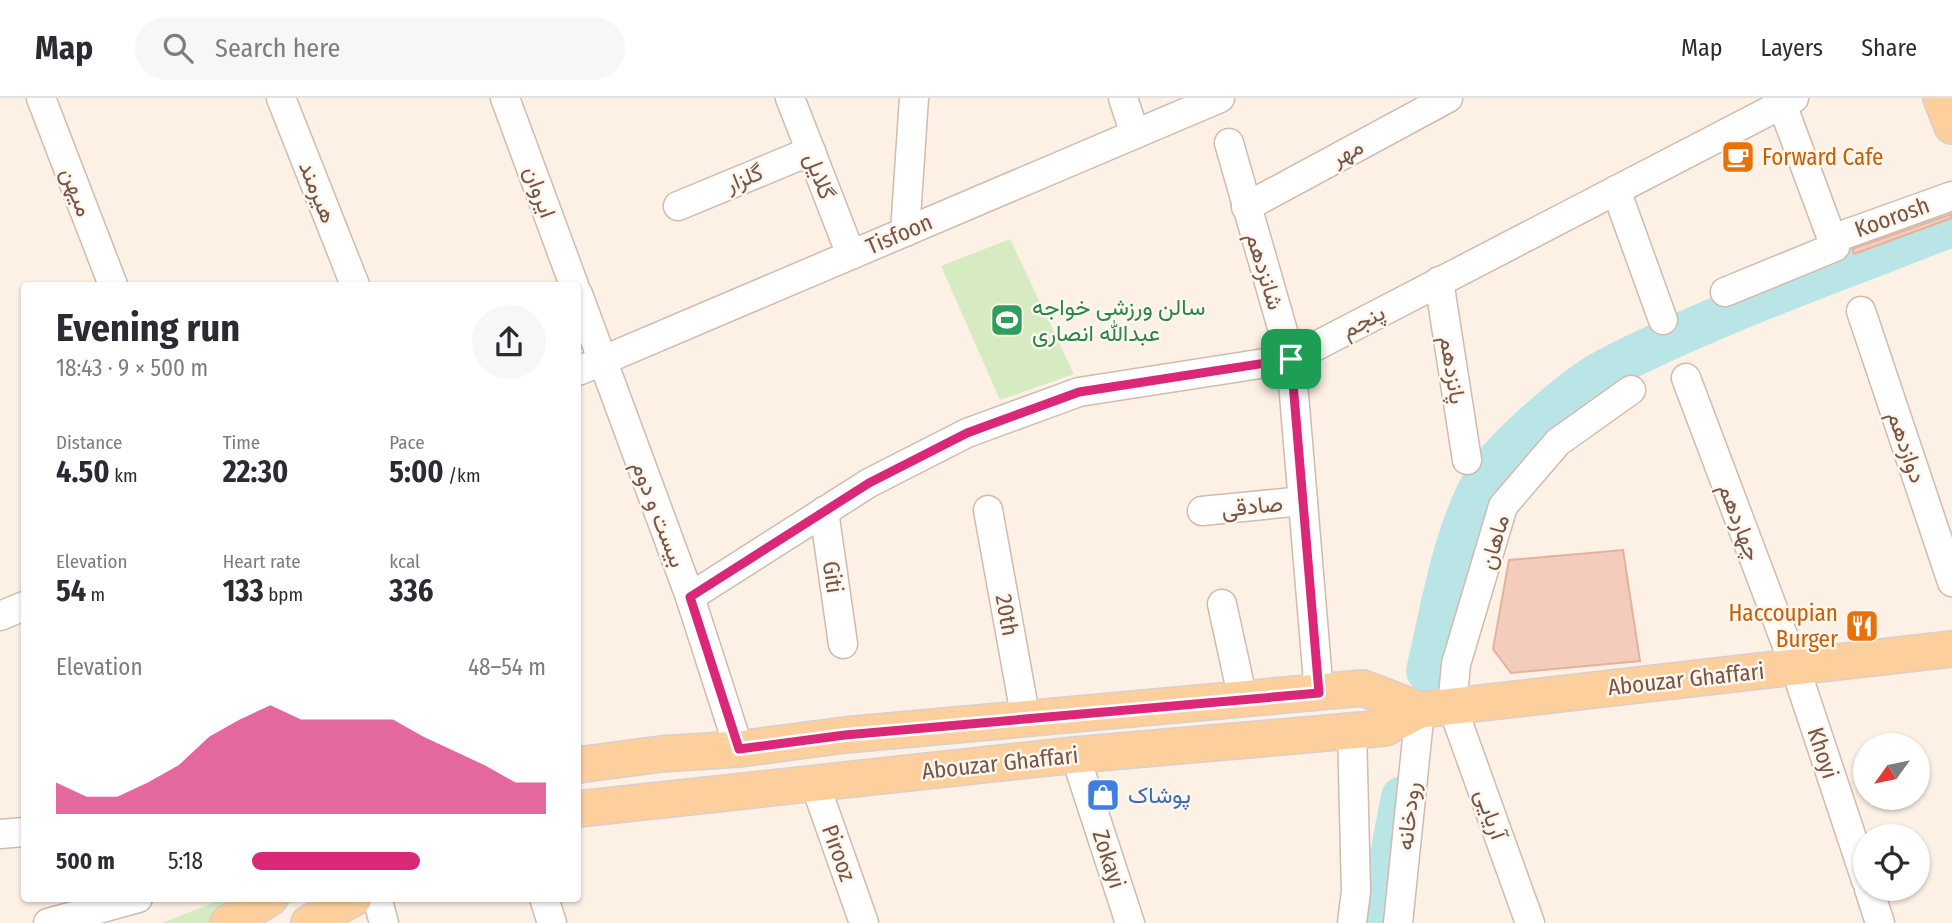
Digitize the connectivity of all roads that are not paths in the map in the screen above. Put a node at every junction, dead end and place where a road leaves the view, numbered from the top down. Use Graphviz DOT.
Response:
graph roads {
  1 [pos="41,98"];
  2 [pos="281,98"];
  3 [pos="505,98"];
  4 [pos="790,98"];
  5 [pos="914,98"];
  6 [pos="1123,98"];
  7 [pos="1220,98"];
  8 [pos="1448,98"];
  9 [pos="1941,98"];
  10 [pos="1788,101"];
  11 [pos="1952,125"];
  12 [pos="1135,134"];
  13 [pos="1229,143"];
  14 [pos="811,151"];
  15 [pos="1616,190"];
  16 [pos="1952,196"];
  17 [pos="678,206"];
  18 [pos="1245,206"];
  19 [pos="905,232"];
  20 [pos="1833,243"];
  21 [pos="851,255"];
  22 [pos="1439,281"];
  23 [pos="112,282"];
  24 [pos="354,282"];
  25 [pos="573,282"];
  26 [pos="1725,292"];
  27 [pos="1861,311"];
  28 [pos="581,312"];
  29 [pos="1663,320"];
  30 [pos="1291,359"];
  31 [pos="590,366"];
  32 [pos="1686,378"];
  33 [pos="1631,390"];
  34 [pos="1467,460"];
  35 [pos="1303,501"];
  36 [pos="988,510"];
  37 [pos="824,511"];
  38 [pos="1202,512"];
  39 [pos="1952,582"];
  40 [pos="690,597"];
  41 [pos="1222,604"];
  42 [pos="21,607"];
  43 [pos="0,616"];
  44 [pos="843,643"];
  45 [pos="1952,649"];
  46 [pos="1795,667"];
  47 [pos="1319,693"];
  48 [pos="1243,700"];
  49 [pos="1436,708"];
  50 [pos="1026,720"];
  51 [pos="1352,730"];
  52 [pos="739,749"];
  53 [pos="1075,755"];
  54 [pos="581,765"];
  55 [pos="815,784"];
  56 [pos="581,809"];
  57 [pos="21,832"];
  58 [pos="0,834"];
  59 [pos="1853,841"];
  60 [pos="1873,901"];
  61 [pos="117,902"];
  62 [pos="263,902"];
  63 [pos="347,902"];
  64 [pos="378,902"];
  65 [pos="545,902"];
  66 [pos="48,923"];
  67 [pos="228,923"];
  68 [pos="309,923"];
  69 [pos="384,923"];
  70 [pos="552,923"];
  71 [pos="864,923"];
  72 [pos="1130,923"];
  73 [pos="1352,923"];
  74 [pos="1398,923"];
  75 [pos="1530,923"];
  76 [pos="1880,923"];
  1 -- 23 [label="street, میهن"];
  2 -- 24 [label="street, هیرمند"];
  3 -- 25 [label="street, ایروان"];
  4 -- 14 [label="street, گلایل"];
  5 -- 19 [label="street"];
  6 -- 12 [label="street"];
  7 -- 12 [label="street, Tisfoon"];
  8 -- 18 [label="street, مهر"];
  9 -- 11 [label="main road"];
  10 -- 15 [label="street, پنجم"];
  10 -- 20 [label="street"];
  12 -- 19 [label="street, Tisfoon"];
  13 -- 18 [label="street, شانزدهم"];
  14 -- 17 [label="street, گلزار"];
  14 -- 21 [label="street, گلایل"];
  15 -- 22 [label="street, پنجم"];
  15 -- 29 [label="street"];
  16 -- 20 [label="street, Koorosh"];
  18 -- 30 [label="street, شانزدهم"];
  19 -- 21 [label="street, Tisfoon"];
  20 -- 26 [label="street, Koorosh"];
  21 -- 31 [label="street, Tisfoon"];
  22 -- 30 [label="street, پنجم"];
  22 -- 34 [label="street, پانزدهم"];
  27 -- 39 [label="street, دوازدهم"];
  28 -- 31 [label="street"];
  30 -- 35 [label="street, شانزدهم"];
  30 -- 37 [label="street, پنجم"];
  31 -- 40 [label="street, بیست و دوم"];
  32 -- 46 [label="street, چهاردهم"];
  33 -- 49 [label="street, ماهان"];
  35 -- 38 [label="street, صادقی"];
  35 -- 47 [label="street, شانزدهم"];
  36 -- 50 [label="street, 20th"];
  37 -- 40 [label="street, پنجم"];
  37 -- 44 [label="street, Giti"];
  40 -- 52 [label="street, بیست و دوم"];
  41 -- 48 [label="street"];
  42 -- 43 [label="street"];
  45 -- 46 [label="main road, Abouzar Ghaffari"];
  46 -- 49 [label="main road, Abouzar Ghaffari"];
  46 -- 59 [label="street, Khoyi"];
  47 -- 48 [label="main road, Abouzar Ghaffari"];
  47 -- 49 [label="main road, Abouzar Ghaffari"];
  48 -- 50 [label="main road, Abouzar Ghaffari"];
  49 -- 51 [label="main road, Abouzar Ghaffari"];
  49 -- 74 [label="street, رودخانه"];
  49 -- 75 [label="street, آریایی"];
  50 -- 52 [label="main road, Abouzar Ghaffari"];
  51 -- 53 [label="main road, Abouzar Ghaffari"];
  51 -- 73 [label="street"];
  52 -- 54 [label="main road, Abouzar Ghaffari"];
  53 -- 55 [label="main road, Abouzar Ghaffari"];
  53 -- 72 [label="street, Zokayi"];
  55 -- 56 [label="main road, Abouzar Ghaffari"];
  55 -- 71 [label="street, Pirooz"];
  57 -- 58 [label="street"];
  60 -- 76 [label="street"];
  61 -- 66 [label="street"];
  62 -- 67 [label="main road"];
  63 -- 68 [label="main road"];
  64 -- 69 [label="street"];
  65 -- 70 [label="street"];
}
